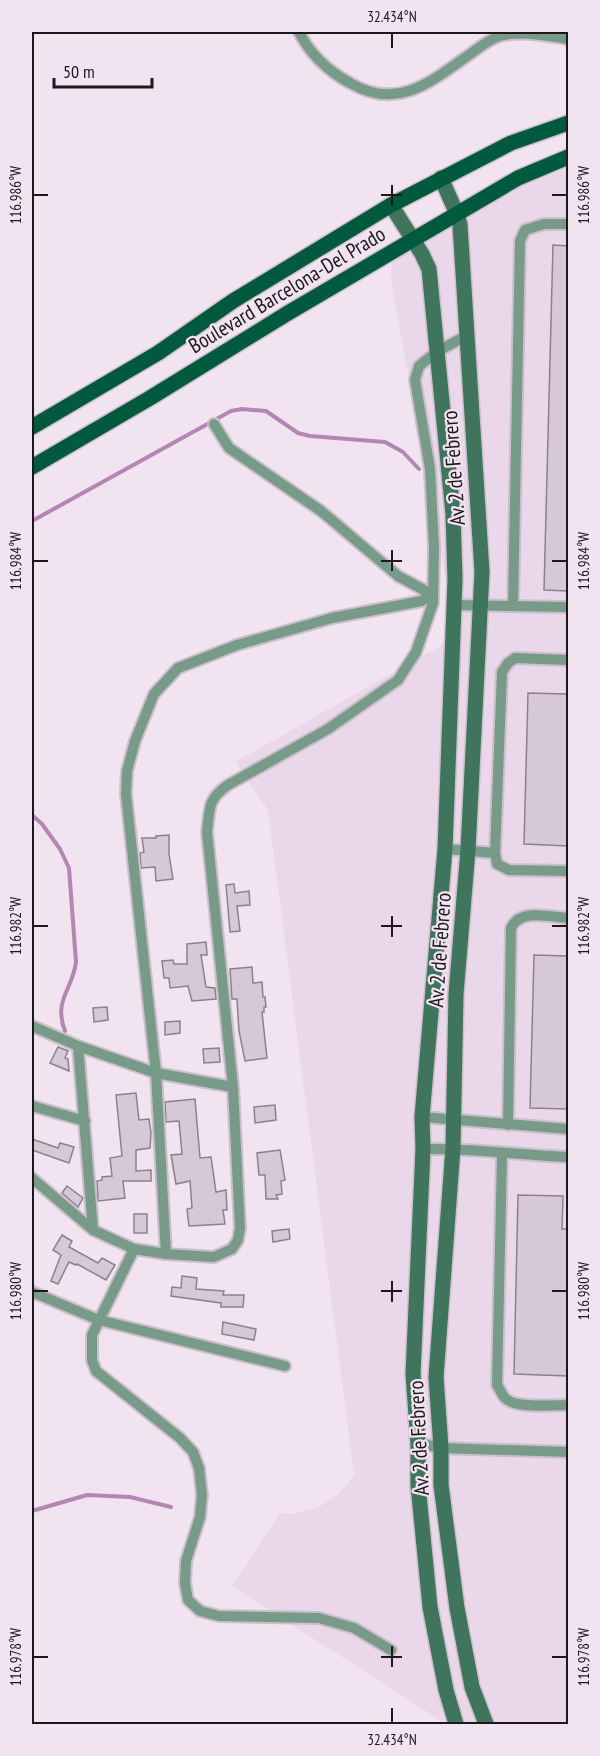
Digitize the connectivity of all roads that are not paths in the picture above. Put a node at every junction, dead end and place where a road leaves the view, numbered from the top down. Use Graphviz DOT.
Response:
graph roads {
  1 [pos="299,32"];
  2 [pos="568,39"];
  3 [pos="568,123"];
  4 [pos="568,157"];
  5 [pos="441,178"];
  6 [pos="391,205"];
  7 [pos="457,214"];
  8 [pos="568,224"];
  9 [pos="412,239"];
  10 [pos="466,336"];
  11 [pos="438,351"];
  12 [pos="214,424"];
  13 [pos="32,427"];
  14 [pos="32,467"];
  15 [pos="454,605"];
  16 [pos="481,605"];
  17 [pos="513,606"];
  18 [pos="568,607"];
  19 [pos="568,660"];
  20 [pos="445,849"];
  21 [pos="468,850"];
  22 [pos="495,853"];
  23 [pos="568,871"];
  24 [pos="568,918"];
  25 [pos="32,1026"];
  26 [pos="78,1046"];
  27 [pos="156,1073"];
  28 [pos="233,1087"];
  29 [pos="32,1106"];
  30 [pos="422,1117"];
  31 [pos="453,1119"];
  32 [pos="85,1120"];
  33 [pos="508,1125"];
  34 [pos="568,1129"];
  35 [pos="453,1148"];
  36 [pos="423,1149"];
  37 [pos="501,1154"];
  38 [pos="568,1157"];
  39 [pos="32,1178"];
  40 [pos="93,1230"];
  41 [pos="134,1249"];
  42 [pos="166,1254"];
  43 [pos="32,1292"];
  44 [pos="99,1320"];
  45 [pos="285,1366"];
  46 [pos="568,1405"];
  47 [pos="418,1443"];
  48 [pos="441,1448"];
  49 [pos="568,1452"];
  50 [pos="391,1650"];
  51 [pos="456,1725"];
  52 [pos="486,1725"];
  1 -- 2 [label="street"];
  3 -- 5 [label="main road, Boulevard Barcelona-Del Prado"];
  4 -- 7 [label="main road, Boulevard Barcelona-Del Prado"];
  5 -- 6 [label="main road, Boulevard Barcelona-Del Prado"];
  5 -- 7 [label="main road, Av. 2 de Febrero"];
  6 -- 9 [label="main road, Av. 2 de Febrero"];
  6 -- 13 [label="main road, Boulevard Barcelona-Del Prado"];
  7 -- 9 [label="main road, Boulevard Barcelona-Del Prado"];
  7 -- 10 [label="main road, Av. 2 de Febrero"];
  8 -- 17 [label="street"];
  9 -- 11 [label="main road, Av. 2 de Febrero"];
  9 -- 14 [label="main road, Boulevard Barcelona-Del Prado"];
  10 -- 11 [label="street"];
  10 -- 16 [label="main road, Av. 2 de Febrero"];
  11 -- 15 [label="main road, Av. 2 de Febrero"];
  11 -- 28 [label="street"];
  12 -- 27 [label="street"];
  15 -- 16 [label="street"];
  15 -- 20 [label="main road, Av. 2 de Febrero"];
  16 -- 17 [label="street"];
  16 -- 21 [label="main road, Av. 2 de Febrero"];
  17 -- 18 [label="street"];
  19 -- 22 [label="street"];
  20 -- 21 [label="street"];
  20 -- 30 [label="main road, Av. 2 de Febrero"];
  21 -- 22 [label="street"];
  21 -- 31 [label="main road, Av. 2 de Febrero"];
  22 -- 23 [label="street"];
  24 -- 33 [label="street"];
  25 -- 26 [label="street"];
  26 -- 27 [label="street"];
  26 -- 32 [label="street"];
  27 -- 28 [label="street"];
  27 -- 42 [label="street"];
  28 -- 42 [label="street"];
  29 -- 32 [label="street"];
  30 -- 31 [label="street"];
  30 -- 36 [label="main road, Av. 2 de Febrero"];
  31 -- 33 [label="street"];
  31 -- 35 [label="main road, Av. 2 de Febrero"];
  32 -- 40 [label="street"];
  33 -- 34 [label="street"];
  35 -- 36 [label="street"];
  35 -- 37 [label="street"];
  35 -- 48 [label="main road, Av. 2 de Febrero"];
  36 -- 47 [label="main road, Av. 2 de Febrero"];
  37 -- 38 [label="street"];
  37 -- 46 [label="street"];
  39 -- 40 [label="street"];
  40 -- 41 [label="street"];
  41 -- 42 [label="street"];
  41 -- 44 [label="street"];
  43 -- 44 [label="street"];
  44 -- 45 [label="street"];
  44 -- 50 [label="street"];
  47 -- 48 [label="street"];
  47 -- 51 [label="main road, Av. 2 de Febrero"];
  48 -- 49 [label="street"];
  48 -- 52 [label="main road, Av. 2 de Febrero"];
}
